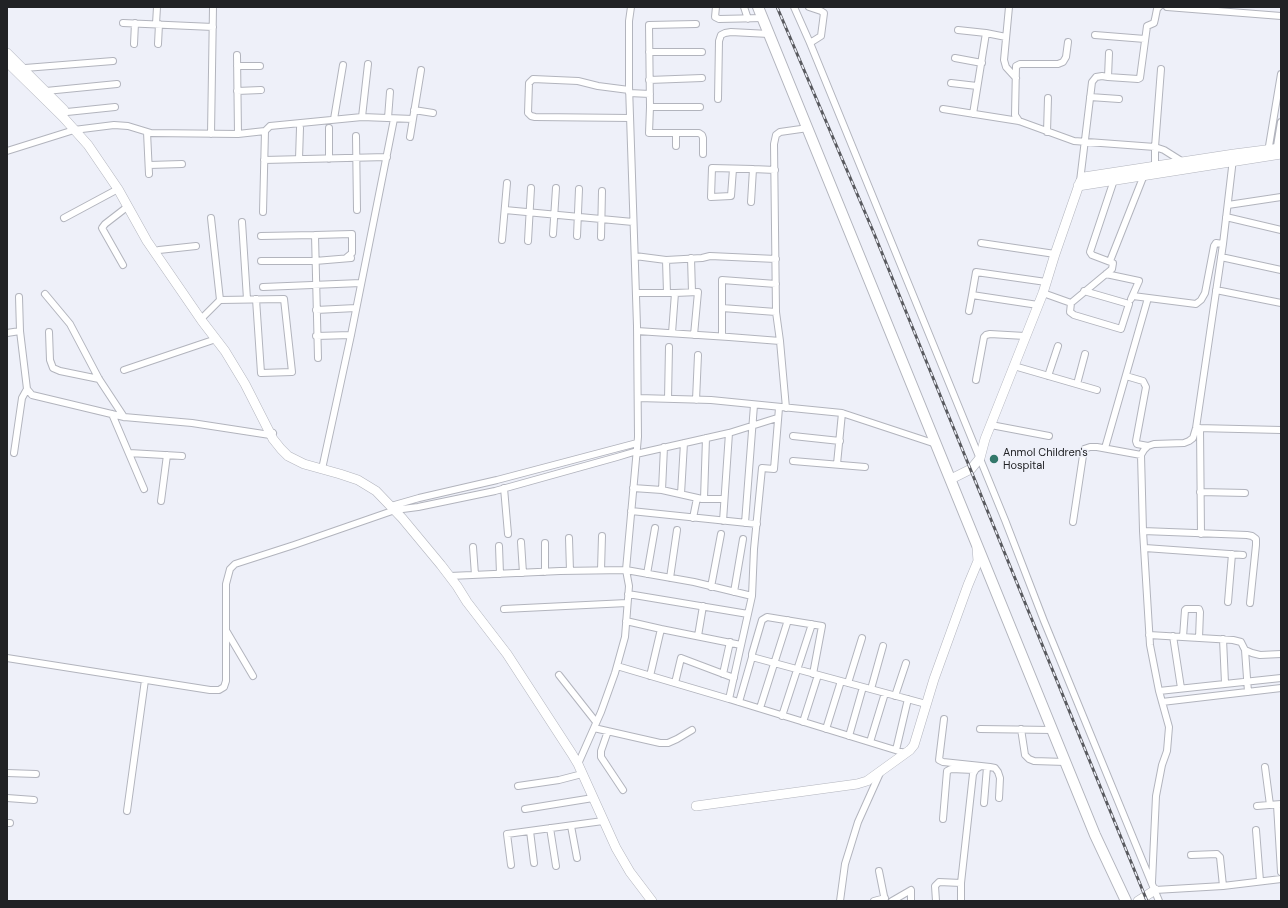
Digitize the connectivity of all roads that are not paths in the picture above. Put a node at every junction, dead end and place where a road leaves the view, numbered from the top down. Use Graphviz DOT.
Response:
graph roads {
  1 [pos="156,7"];
  2 [pos="213,7"];
  3 [pos="631,7"];
  4 [pos="716,7"];
  5 [pos="744,7"];
  6 [pos="758,7"];
  7 [pos="794,7"];
  8 [pos="809,7"];
  9 [pos="1009,7"];
  10 [pos="1159,7"];
  11 [pos="1168,7"];
  12 [pos="1200,8"];
  13 [pos="1281,16"];
  14 [pos="763,18"];
  15 [pos="748,19"];
  16 [pos="124,23"];
  17 [pos="135,23"];
  18 [pos="158,24"];
  19 [pos="696,24"];
  20 [pos="213,27"];
  21 [pos="958,30"];
  22 [pos="986,33"];
  23 [pos="769,34"];
  24 [pos="1095,35"];
  25 [pos="1006,37"];
  26 [pos="1145,39"];
  27 [pos="1068,42"];
  28 [pos="810,43"];
  29 [pos="134,44"];
  30 [pos="158,44"];
  31 [pos="649,52"];
  32 [pos="702,52"];
  33 [pos="7,53"];
  34 [pos="1109,53"];
  35 [pos="238,54"];
  36 [pos="955,58"];
  37 [pos="113,61"];
  38 [pos="7,62"];
  39 [pos="982,63"];
  40 [pos="344,64"];
  41 [pos="368,64"];
  42 [pos="237,66"];
  43 [pos="260,66"];
  44 [pos="1161,68"];
  45 [pos="421,70"];
  46 [pos="22,72"];
  47 [pos="1281,74"];
  48 [pos="1108,77"];
  49 [pos="702,78"];
  50 [pos="1016,78"];
  51 [pos="650,80"];
  52 [pos="951,83"];
  53 [pos="117,84"];
  54 [pos="977,86"];
  55 [pos="261,90"];
  56 [pos="46,91"];
  57 [pos="237,91"];
  58 [pos="629,91"];
  59 [pos="390,92"];
  60 [pos="650,94"];
  61 [pos="1090,97"];
  62 [pos="1048,98"];
  63 [pos="718,99"];
  64 [pos="1119,99"];
  65 [pos="1279,100"];
  66 [pos="115,107"];
  67 [pos="650,107"];
  68 [pos="700,107"];
  69 [pos="943,109"];
  70 [pos="414,110"];
  71 [pos="67,112"];
  72 [pos="433,113"];
  73 [pos="973,114"];
  74 [pos="362,118"];
  75 [pos="630,118"];
  76 [pos="334,119"];
  77 [pos="393,119"];
  78 [pos="413,119"];
  79 [pos="1019,121"];
  80 [pos="1281,122"];
  81 [pos="300,128"];
  82 [pos="329,128"];
  83 [pos="808,128"];
  84 [pos="77,129"];
  85 [pos="266,131"];
  86 [pos="147,132"];
  87 [pos="1047,132"];
  88 [pos="676,133"];
  89 [pos="211,134"];
  90 [pos="238,134"];
  91 [pos="356,136"];
  92 [pos="410,137"];
  93 [pos="1085,142"];
  94 [pos="676,146"];
  95 [pos="1155,147"];
  96 [pos="7,151"];
  97 [pos="1275,152"];
  98 [pos="703,154"];
  99 [pos="387,157"];
  100 [pos="1234,157"];
  101 [pos="357,158"];
  102 [pos="299,159"];
  103 [pos="329,159"];
  104 [pos="264,160"];
  105 [pos="1183,162"];
  106 [pos="182,164"];
  107 [pos="149,165"];
  108 [pos="1154,166"];
  109 [pos="733,169"];
  110 [pos="753,169"];
  111 [pos="775,170"];
  112 [pos="149,174"];
  113 [pos="1144,175"];
  114 [pos="1114,180"];
  115 [pos="507,183"];
  116 [pos="1079,184"];
  117 [pos="531,188"];
  118 [pos="556,188"];
  119 [pos="118,189"];
  120 [pos="579,189"];
  121 [pos="602,191"];
  122 [pos="1281,197"];
  123 [pos="751,202"];
  124 [pos="1228,205"];
  125 [pos="127,207"];
  126 [pos="357,210"];
  127 [pos="505,210"];
  128 [pos="263,212"];
  129 [pos="530,212"];
  130 [pos="554,214"];
  131 [pos="578,216"];
  132 [pos="1226,217"];
  133 [pos="64,218"];
  134 [pos="211,218"];
  135 [pos="601,218"];
  136 [pos="242,222"];
  137 [pos="633,222"];
  138 [pos="1281,230"];
  139 [pos="553,234"];
  140 [pos="315,235"];
  141 [pos="261,236"];
  142 [pos="577,236"];
  143 [pos="601,237"];
  144 [pos="502,240"];
  145 [pos="528,241"];
  146 [pos="981,243"];
  147 [pos="1223,244"];
  148 [pos="196,246"];
  149 [pos="159,250"];
  150 [pos="1055,254"];
  151 [pos="635,256"];
  152 [pos="1221,257"];
  153 [pos="691,258"];
  154 [pos="776,259"];
  155 [pos="666,260"];
  156 [pos="315,261"];
  157 [pos="1110,261"];
  158 [pos="260,262"];
  159 [pos="123,265"];
  160 [pos="1281,270"];
  161 [pos="1106,274"];
  162 [pos="1046,282"];
  163 [pos="361,283"];
  164 [pos="776,284"];
  165 [pos="316,286"];
  166 [pos="262,287"];
  167 [pos="1216,290"];
  168 [pos="1084,291"];
  169 [pos="692,292"];
  170 [pos="636,293"];
  171 [pos="667,293"];
  172 [pos="674,293"];
  173 [pos="1043,293"];
  174 [pos="45,294"];
  175 [pos="972,295"];
  176 [pos="1133,296"];
  177 [pos="19,297"];
  178 [pos="1148,298"];
  179 [pos="247,299"];
  180 [pos="256,299"];
  181 [pos="220,300"];
  182 [pos="1071,303"];
  183 [pos="1281,303"];
  184 [pos="1129,304"];
  185 [pos="1038,305"];
  186 [pos="356,308"];
  187 [pos="722,308"];
  188 [pos="316,310"];
  189 [pos="969,311"];
  190 [pos="776,312"];
  191 [pos="206,321"];
  192 [pos="20,331"];
  193 [pos="637,331"];
  194 [pos="7,332"];
  195 [pos="49,332"];
  196 [pos="672,333"];
  197 [pos="351,335"];
  198 [pos="694,335"];
  199 [pos="316,336"];
  200 [pos="722,336"];
  201 [pos="1026,336"];
  202 [pos="216,339"];
  203 [pos="780,341"];
  204 [pos="1058,346"];
  205 [pos="669,347"];
  206 [pos="1085,354"];
  207 [pos="698,356"];
  208 [pos="318,358"];
  209 [pos="1014,366"];
  210 [pos="124,370"];
  211 [pos="1048,376"];
  212 [pos="1126,376"];
  213 [pos="99,379"];
  214 [pos="976,380"];
  215 [pos="1077,384"];
  216 [pos="26,389"];
  217 [pos="1097,390"];
  218 [pos="638,398"];
  219 [pos="668,399"];
  220 [pos="696,400"];
  221 [pos="754,405"];
  222 [pos="779,408"];
  223 [pos="786,408"];
  224 [pos="842,413"];
  225 [pos="112,414"];
  226 [pos="124,417"];
  227 [pos="777,418"];
  228 [pos="991,424"];
  229 [pos="752,426"];
  230 [pos="1198,428"];
  231 [pos="1281,430"];
  232 [pos="272,433"];
  233 [pos="729,433"];
  234 [pos="793,436"];
  235 [pos="1049,436"];
  236 [pos="706,438"];
  237 [pos="840,441"];
  238 [pos="637,443"];
  239 [pos="684,443"];
  240 [pos="937,444"];
  241 [pos="1148,446"];
  242 [pos="664,447"];
  243 [pos="1105,448"];
  244 [pos="636,452"];
  245 [pos="14,453"];
  246 [pos="129,453"];
  247 [pos="1141,455"];
  248 [pos="167,456"];
  249 [pos="182,456"];
  250 [pos="980,458"];
  251 [pos="793,461"];
  252 [pos="838,464"];
  253 [pos="865,467"];
  254 [pos="322,469"];
  255 [pos="951,479"];
  256 [pos="504,488"];
  257 [pos="633,488"];
  258 [pos="144,489"];
  259 [pos="662,490"];
  260 [pos="1200,492"];
  261 [pos="1245,493"];
  262 [pos="681,494"];
  263 [pos="700,498"];
  264 [pos="724,499"];
  265 [pos="161,501"];
  266 [pos="393,508"];
  267 [pos="631,511"];
  268 [pos="693,518"];
  269 [pos="723,521"];
  270 [pos="1073,522"];
  271 [pos="745,523"];
  272 [pos="756,524"];
  273 [pos="655,528"];
  274 [pos="677,530"];
  275 [pos="1143,531"];
  276 [pos="508,534"];
  277 [pos="720,534"];
  278 [pos="1201,534"];
  279 [pos="602,536"];
  280 [pos="570,538"];
  281 [pos="743,539"];
  282 [pos="521,542"];
  283 [pos="545,543"];
  284 [pos="977,545"];
  285 [pos="499,546"];
  286 [pos="473,547"];
  287 [pos="1145,548"];
  288 [pos="1232,554"];
  289 [pos="1243,555"];
  290 [pos="601,570"];
  291 [pos="626,570"];
  292 [pos="570,571"];
  293 [pos="545,572"];
  294 [pos="523,573"];
  295 [pos="500,574"];
  296 [pos="647,574"];
  297 [pos="475,575"];
  298 [pos="450,576"];
  299 [pos="670,578"];
  300 [pos="711,587"];
  301 [pos="734,592"];
  302 [pos="628,594"];
  303 [pos="752,596"];
  304 [pos="1228,602"];
  305 [pos="1250,603"];
  306 [pos="627,604"];
  307 [pos="703,606"];
  308 [pos="504,609"];
  309 [pos="748,614"];
  310 [pos="788,620"];
  311 [pos="626,621"];
  312 [pos="812,624"];
  313 [pos="661,629"];
  314 [pos="226,631"];
  315 [pos="1149,635"];
  316 [pos="698,636"];
  317 [pos="1173,636"];
  318 [pos="1183,637"];
  319 [pos="862,638"];
  320 [pos="1199,638"];
  321 [pos="1223,639"];
  322 [pos="730,642"];
  323 [pos="741,645"];
  324 [pos="884,646"];
  325 [pos="1245,650"];
  326 [pos="1281,654"];
  327 [pos="7,658"];
  328 [pos="752,658"];
  329 [pos="774,663"];
  330 [pos="906,663"];
  331 [pos="617,666"];
  332 [pos="797,670"];
  333 [pos="723,674"];
  334 [pos="559,675"];
  335 [pos="816,675"];
  336 [pos="253,676"];
  337 [pos="650,676"];
  338 [pos="734,678"];
  339 [pos="1281,678"];
  340 [pos="145,680"];
  341 [pos="841,681"];
  342 [pos="1247,681"];
  343 [pos="675,683"];
  344 [pos="848,683"];
  345 [pos="1225,684"];
  346 [pos="863,687"];
  347 [pos="1181,688"];
  348 [pos="1281,688"];
  349 [pos="871,689"];
  350 [pos="1159,691"];
  351 [pos="1248,692"];
  352 [pos="885,693"];
  353 [pos="895,696"];
  354 [pos="729,699"];
  355 [pos="908,699"];
  356 [pos="739,702"];
  357 [pos="1162,702"];
  358 [pos="926,704"];
  359 [pos="760,708"];
  360 [pos="782,716"];
  361 [pos="944,719"];
  362 [pos="803,722"];
  363 [pos="595,725"];
  364 [pos="826,729"];
  365 [pos="980,729"];
  366 [pos="692,730"];
  367 [pos="1021,730"];
  368 [pos="1052,730"];
  369 [pos="608,731"];
  370 [pos="848,736"];
  371 [pos="870,742"];
  372 [pos="896,750"];
  373 [pos="905,753"];
  374 [pos="1065,762"];
  375 [pos="578,764"];
  376 [pos="984,767"];
  377 [pos="1265,767"];
  378 [pos="974,770"];
  379 [pos="881,771"];
  380 [pos="7,773"];
  381 [pos="36,774"];
  382 [pos="582,774"];
  383 [pos="518,786"];
  384 [pos="622,790"];
  385 [pos="7,798"];
  386 [pos="593,798"];
  387 [pos="999,798"];
  388 [pos="34,800"];
  389 [pos="984,803"];
  390 [pos="1279,804"];
  391 [pos="1270,805"];
  392 [pos="696,806"];
  393 [pos="1257,806"];
  394 [pos="525,809"];
  395 [pos="127,811"];
  396 [pos="943,819"];
  397 [pos="603,821"];
  398 [pos="571,826"];
  399 [pos="550,828"];
  400 [pos="1256,830"];
  401 [pos="530,831"];
  402 [pos="1191,855"];
  403 [pos="577,858"];
  404 [pos="534,863"];
  405 [pos="510,865"];
  406 [pos="556,866"];
  407 [pos="879,870"];
  408 [pos="1281,872"];
  409 [pos="1281,879"];
  410 [pos="1260,881"];
  411 [pos="962,883"];
  412 [pos="1223,886"];
  413 [pos="1153,887"];
  414 [pos="885,900"];
  415 [pos="652,901"];
  416 [pos="840,901"];
  417 [pos="874,901"];
  418 [pos="892,901"];
  419 [pos="911,901"];
  420 [pos="936,901"];
  421 [pos="961,901"];
  422 [pos="1126,901"];
  423 [pos="1138,901"];
  424 [pos="1159,901"];
  1 -- 18 [label="street"];
  2 -- 20 [label="street"];
  3 -- 58 [label="street"];
  4 -- 15 [label="street"];
  5 -- 15 [label="street"];
  6 -- 14 [label="main road"];
  7 -- 28 [label="street"];
  8 -- 28 [label="street"];
  9 -- 25 [label="street"];
  10 -- 26 [label="street"];
  11 -- 12 [label="street"];
  12 -- 13 [label="street"];
  14 -- 15 [label="street"];
  14 -- 23 [label="main road"];
  16 -- 17 [label="street"];
  17 -- 18 [label="street"];
  17 -- 29 [label="street"];
  18 -- 20 [label="street"];
  18 -- 30 [label="street"];
  19 -- 31 [label="street"];
  20 -- 89 [label="street"];
  21 -- 22 [label="street"];
  22 -- 25 [label="street"];
  22 -- 39 [label="street"];
  23 -- 63 [label="street"];
  23 -- 83 [label="main road"];
  24 -- 26 [label="street"];
  25 -- 50 [label="street"];
  26 -- 48 [label="street"];
  27 -- 50 [label="street"];
  28 -- 250 [label="street"];
  31 -- 32 [label="street"];
  31 -- 51 [label="street"];
  33 -- 46 [label="street"];
  34 -- 48 [label="street"];
  35 -- 42 [label="street"];
  36 -- 39 [label="street"];
  37 -- 46 [label="street"];
  38 -- 46 [label="street"];
  39 -- 54 [label="street"];
  40 -- 76 [label="street"];
  41 -- 74 [label="street"];
  42 -- 43 [label="street"];
  42 -- 57 [label="street"];
  44 -- 95 [label="street"];
  45 -- 70 [label="street"];
  46 -- 56 [label="street"];
  46 -- 84 [label="street"];
  47 -- 65 [label="street"];
  48 -- 61 [label="street"];
  49 -- 51 [label="street"];
  50 -- 79 [label="street"];
  51 -- 60 [label="street"];
  52 -- 54 [label="street"];
  53 -- 56 [label="street"];
  54 -- 73 [label="street"];
  55 -- 57 [label="street"];
  56 -- 71 [label="street"];
  57 -- 90 [label="street"];
  58 -- 60 [label="street"];
  58 -- 75 [label="street"];
  58 -- 75 [label="street"];
  59 -- 77 [label="street"];
  60 -- 67 [label="street"];
  61 -- 64 [label="street"];
  61 -- 93 [label="street"];
  62 -- 87 [label="street"];
  65 -- 97 [label="street"];
  66 -- 71 [label="street"];
  67 -- 68 [label="street"];
  67 -- 88 [label="street"];
  69 -- 73 [label="street"];
  70 -- 72 [label="street"];
  70 -- 78 [label="street"];
  71 -- 84 [label="street"];
  73 -- 79 [label="street"];
  74 -- 76 [label="street"];
  74 -- 77 [label="street"];
  75 -- 137 [label="street"];
  76 -- 85 [label="street"];
  77 -- 78 [label="street"];
  77 -- 99 [label="street"];
  78 -- 92 [label="street"];
  79 -- 87 [label="street"];
  80 -- 97 [label="street"];
  81 -- 102 [label="street"];
  82 -- 103 [label="street"];
  83 -- 111 [label="street"];
  83 -- 240 [label="main road"];
  84 -- 86 [label="street"];
  84 -- 96 [label="street"];
  84 -- 119 [label="street"];
  84 -- 149 [label="street"];
  85 -- 90 [label="street"];
  85 -- 104 [label="street"];
  86 -- 89 [label="street"];
  86 -- 107 [label="street"];
  87 -- 93 [label="street"];
  88 -- 94 [label="street"];
  88 -- 98 [label="street"];
  89 -- 90 [label="street"];
  91 -- 101 [label="street"];
  93 -- 95 [label="street"];
  93 -- 116 [label="street"];
  95 -- 105 [label="street"];
  95 -- 108 [label="street"];
  97 -- 100 [label="street"];
  99 -- 101 [label="street"];
  99 -- 163 [label="street"];
  100 -- 105 [label="street"];
  100 -- 113 [label="street"];
  100 -- 124 [label="street"];
  101 -- 103 [label="street"];
  101 -- 126 [label="street"];
  102 -- 103 [label="street"];
  102 -- 104 [label="street"];
  104 -- 128 [label="street"];
  105 -- 108 [label="street"];
  106 -- 107 [label="street"];
  107 -- 112 [label="street"];
  108 -- 116 [label="street"];
  109 -- 109 [label="street"];
  109 -- 110 [label="street"];
  110 -- 111 [label="street"];
  110 -- 123 [label="street"];
  111 -- 154 [label="street"];
  113 -- 114 [label="street"];
  113 -- 157 [label="street"];
  114 -- 116 [label="street"];
  114 -- 157 [label="street"];
  115 -- 127 [label="street"];
  116 -- 150 [label="street"];
  117 -- 129 [label="street"];
  118 -- 130 [label="street"];
  119 -- 125 [label="street"];
  119 -- 133 [label="street"];
  120 -- 131 [label="street"];
  121 -- 135 [label="street"];
  122 -- 124 [label="street"];
  124 -- 132 [label="street"];
  125 -- 159 [label="street"];
  125 -- 191 [label="street"];
  127 -- 129 [label="street"];
  127 -- 144 [label="street"];
  129 -- 130 [label="street"];
  129 -- 145 [label="street"];
  130 -- 131 [label="street"];
  130 -- 139 [label="street"];
  131 -- 135 [label="street"];
  131 -- 142 [label="street"];
  132 -- 138 [label="street"];
  132 -- 147 [label="street"];
  134 -- 181 [label="street"];
  135 -- 137 [label="street"];
  135 -- 143 [label="street"];
  136 -- 179 [label="street"];
  137 -- 151 [label="street"];
  140 -- 141 [label="street"];
  140 -- 156 [label="street"];
  140 -- 156 [label="street"];
  146 -- 150 [label="street"];
  147 -- 152 [label="street"];
  147 -- 178 [label="street"];
  148 -- 149 [label="street"];
  149 -- 191 [label="street"];
  150 -- 162 [label="street"];
  151 -- 155 [label="street"];
  151 -- 170 [label="street"];
  152 -- 160 [label="street"];
  152 -- 167 [label="street"];
  153 -- 154 [label="street"];
  153 -- 155 [label="street"];
  153 -- 169 [label="street"];
  154 -- 164 [label="street"];
  155 -- 171 [label="street"];
  156 -- 158 [label="street"];
  156 -- 165 [label="street"];
  157 -- 161 [label="street"];
  161 -- 168 [label="street"];
  161 -- 176 [label="street"];
  162 -- 173 [label="street"];
  162 -- 175 [label="street"];
  163 -- 165 [label="street"];
  163 -- 186 [label="street"];
  164 -- 187 [label="street"];
  164 -- 190 [label="street"];
  165 -- 166 [label="street"];
  165 -- 188 [label="street"];
  167 -- 183 [label="street"];
  167 -- 230 [label="street"];
  168 -- 182 [label="street"];
  168 -- 184 [label="street"];
  169 -- 172 [label="street"];
  169 -- 198 [label="street"];
  170 -- 171 [label="street"];
  170 -- 193 [label="street"];
  171 -- 172 [label="street"];
  172 -- 196 [label="street"];
  173 -- 182 [label="street"];
  173 -- 185 [label="street"];
  174 -- 213 [label="street"];
  175 -- 185 [label="street"];
  175 -- 189 [label="street"];
  176 -- 178 [label="street"];
  176 -- 184 [label="street"];
  177 -- 192 [label="street"];
  178 -- 212 [label="street"];
  179 -- 180 [label="street"];
  179 -- 181 [label="street"];
  180 -- 180 [label="street"];
  181 -- 191 [label="street"];
  182 -- 184 [label="street"];
  185 -- 201 [label="street"];
  186 -- 188 [label="street"];
  186 -- 197 [label="street"];
  187 -- 190 [label="street"];
  187 -- 200 [label="street"];
  188 -- 199 [label="street"];
  190 -- 203 [label="street"];
  191 -- 202 [label="street"];
  191 -- 232 [label="street"];
  192 -- 194 [label="street"];
  192 -- 216 [label="street"];
  193 -- 196 [label="street"];
  193 -- 218 [label="street"];
  195 -- 213 [label="street"];
  196 -- 198 [label="street"];
  197 -- 199 [label="street"];
  197 -- 254 [label="street"];
  198 -- 200 [label="street"];
  199 -- 208 [label="street"];
  200 -- 203 [label="street"];
  201 -- 209 [label="street"];
  201 -- 214 [label="street"];
  202 -- 210 [label="street"];
  202 -- 232 [label="street"];
  203 -- 223 [label="street"];
  204 -- 211 [label="street"];
  205 -- 219 [label="street"];
  206 -- 215 [label="street"];
  207 -- 220 [label="street"];
  209 -- 211 [label="street"];
  209 -- 228 [label="street"];
  211 -- 215 [label="street"];
  212 -- 241 [label="street"];
  212 -- 243 [label="street"];
  213 -- 226 [label="street"];
  215 -- 217 [label="street"];
  216 -- 225 [label="street"];
  216 -- 245 [label="street"];
  218 -- 219 [label="street"];
  218 -- 238 [label="street"];
  219 -- 220 [label="street"];
  220 -- 221 [label="street"];
  221 -- 222 [label="street"];
  221 -- 229 [label="street"];
  222 -- 223 [label="street"];
  222 -- 227 [label="street"];
  223 -- 224 [label="street"];
  224 -- 237 [label="street"];
  224 -- 240 [label="street"];
  225 -- 226 [label="street"];
  225 -- 246 [label="street"];
  226 -- 232 [label="street"];
  227 -- 229 [label="street"];
  227 -- 272 [label="street"];
  228 -- 235 [label="street"];
  228 -- 250 [label="street"];
  229 -- 233 [label="street"];
  229 -- 271 [label="street"];
  230 -- 231 [label="street"];
  230 -- 241 [label="street"];
  230 -- 260 [label="street"];
  232 -- 254 [label="street"];
  233 -- 236 [label="street"];
  233 -- 264 [label="street"];
  234 -- 237 [label="street"];
  236 -- 239 [label="street"];
  236 -- 263 [label="street"];
  237 -- 252 [label="street"];
  238 -- 244 [label="street"];
  238 -- 266 [label="street"];
  239 -- 242 [label="street"];
  239 -- 262 [label="street"];
  240 -- 255 [label="main road"];
  241 -- 247 [label="street"];
  242 -- 244 [label="street"];
  242 -- 259 [label="street"];
  243 -- 247 [label="street"];
  243 -- 270 [label="street"];
  244 -- 256 [label="street"];
  244 -- 257 [label="street"];
  246 -- 248 [label="street"];
  246 -- 258 [label="street"];
  247 -- 275 [label="street"];
  248 -- 249 [label="street"];
  248 -- 265 [label="street"];
  250 -- 255 [label="street"];
  250 -- 413 [label="street"];
  251 -- 252 [label="street"];
  252 -- 253 [label="street"];
  254 -- 266 [label="street"];
  255 -- 284 [label="main road"];
  256 -- 266 [label="street"];
  256 -- 276 [label="street"];
  257 -- 259 [label="street"];
  257 -- 267 [label="street"];
  259 -- 262 [label="street"];
  260 -- 261 [label="street"];
  260 -- 278 [label="street"];
  262 -- 263 [label="street"];
  263 -- 264 [label="street"];
  263 -- 268 [label="street"];
  264 -- 269 [label="street"];
  266 -- 298 [label="street"];
  266 -- 314 [label="street"];
  267 -- 268 [label="street"];
  267 -- 291 [label="street"];
  268 -- 269 [label="street"];
  269 -- 271 [label="street"];
  271 -- 272 [label="street"];
  272 -- 303 [label="street"];
  273 -- 296 [label="street"];
  274 -- 299 [label="street"];
  275 -- 278 [label="street"];
  275 -- 287 [label="street"];
  277 -- 300 [label="street"];
  278 -- 305 [label="street"];
  279 -- 290 [label="street"];
  280 -- 292 [label="street"];
  281 -- 301 [label="street"];
  282 -- 294 [label="street"];
  283 -- 293 [label="street"];
  284 -- 358 [label="street"];
  284 -- 368 [label="main road"];
  285 -- 295 [label="street"];
  286 -- 297 [label="street"];
  287 -- 288 [label="street"];
  287 -- 315 [label="street"];
  288 -- 289 [label="street"];
  288 -- 304 [label="street"];
  290 -- 291 [label="street"];
  290 -- 292 [label="street"];
  291 -- 296 [label="street"];
  291 -- 302 [label="street"];
  292 -- 293 [label="street"];
  293 -- 294 [label="street"];
  294 -- 295 [label="street"];
  295 -- 297 [label="street"];
  296 -- 299 [label="street"];
  297 -- 298 [label="street"];
  298 -- 375 [label="street"];
  299 -- 300 [label="street"];
  300 -- 301 [label="street"];
  301 -- 303 [label="street"];
  302 -- 306 [label="street"];
  302 -- 307 [label="street"];
  303 -- 309 [label="street"];
  306 -- 308 [label="street"];
  306 -- 311 [label="street"];
  307 -- 309 [label="street"];
  307 -- 316 [label="street"];
  309 -- 323 [label="street"];
  310 -- 312 [label="street"];
  310 -- 328 [label="street"];
  310 -- 329 [label="street"];
  311 -- 313 [label="street"];
  311 -- 331 [label="street"];
  312 -- 332 [label="street"];
  312 -- 335 [label="street"];
  313 -- 316 [label="street"];
  313 -- 337 [label="street"];
  314 -- 336 [label="street"];
  314 -- 340 [label="street"];
  315 -- 317 [label="street"];
  315 -- 350 [label="street"];
  316 -- 322 [label="street"];
  317 -- 318 [label="street"];
  317 -- 347 [label="street"];
  318 -- 320 [label="street"];
  318 -- 320 [label="street"];
  319 -- 344 [label="street"];
  320 -- 321 [label="street"];
  321 -- 325 [label="street"];
  321 -- 345 [label="street"];
  322 -- 323 [label="street"];
  322 -- 333 [label="street"];
  323 -- 338 [label="street"];
  324 -- 349 [label="street"];
  325 -- 326 [label="street"];
  325 -- 342 [label="street"];
  327 -- 340 [label="street"];
  328 -- 329 [label="street"];
  328 -- 356 [label="street"];
  329 -- 332 [label="street"];
  329 -- 359 [label="street"];
  330 -- 353 [label="street"];
  331 -- 337 [label="street"];
  331 -- 363 [label="street"];
  332 -- 335 [label="street"];
  332 -- 360 [label="street"];
  333 -- 338 [label="street"];
  333 -- 343 [label="street"];
  334 -- 363 [label="street"];
  335 -- 341 [label="street"];
  335 -- 362 [label="street"];
  337 -- 343 [label="street"];
  338 -- 354 [label="street"];
  339 -- 342 [label="street"];
  340 -- 395 [label="street"];
  341 -- 344 [label="street"];
  341 -- 364 [label="street"];
  342 -- 345 [label="street"];
  342 -- 351 [label="street"];
  343 -- 354 [label="street"];
  344 -- 346 [label="street"];
  345 -- 347 [label="street"];
  346 -- 349 [label="street"];
  346 -- 370 [label="street"];
  347 -- 350 [label="street"];
  348 -- 351 [label="street"];
  349 -- 352 [label="street"];
  350 -- 357 [label="street"];
  351 -- 357 [label="street"];
  352 -- 353 [label="street"];
  352 -- 371 [label="street"];
  353 -- 355 [label="street"];
  354 -- 356 [label="street"];
  355 -- 358 [label="street"];
  355 -- 372 [label="street"];
  356 -- 359 [label="street"];
  357 -- 413 [label="street"];
  358 -- 373 [label="street"];
  359 -- 360 [label="street"];
  360 -- 362 [label="street"];
  361 -- 376 [label="street"];
  362 -- 364 [label="street"];
  363 -- 369 [label="street"];
  363 -- 375 [label="street"];
  364 -- 370 [label="street"];
  365 -- 367 [label="street"];
  366 -- 369 [label="street"];
  367 -- 368 [label="street"];
  367 -- 374 [label="street"];
  368 -- 374 [label="main road"];
  369 -- 384 [label="street"];
  370 -- 371 [label="street"];
  371 -- 372 [label="street"];
  372 -- 373 [label="street"];
  373 -- 379 [label="street"];
  374 -- 422 [label="main road"];
  375 -- 382 [label="street"];
  376 -- 378 [label="street"];
  376 -- 387 [label="street"];
  376 -- 389 [label="street"];
  377 -- 391 [label="street"];
  378 -- 396 [label="street"];
  378 -- 411 [label="street"];
  379 -- 392 [label="street"];
  379 -- 416 [label="street"];
  380 -- 381 [label="street"];
  382 -- 383 [label="street"];
  382 -- 386 [label="street"];
  385 -- 388 [label="street"];
  386 -- 394 [label="street"];
  386 -- 397 [label="street"];
  390 -- 391 [label="street"];
  390 -- 408 [label="street"];
  391 -- 393 [label="street"];
  397 -- 398 [label="street"];
  397 -- 415 [label="street"];
  398 -- 399 [label="street"];
  398 -- 403 [label="street"];
  399 -- 401 [label="street"];
  399 -- 406 [label="street"];
  400 -- 410 [label="street"];
  401 -- 404 [label="street"];
  401 -- 405 [label="street"];
  402 -- 412 [label="street"];
  407 -- 414 [label="street"];
  409 -- 410 [label="street"];
  410 -- 412 [label="street"];
  411 -- 420 [label="street"];
  411 -- 421 [label="street"];
  412 -- 413 [label="street"];
  413 -- 423 [label="street"];
  413 -- 424 [label="street"];
  414 -- 417 [label="street"];
  418 -- 419 [label="street"];
}
